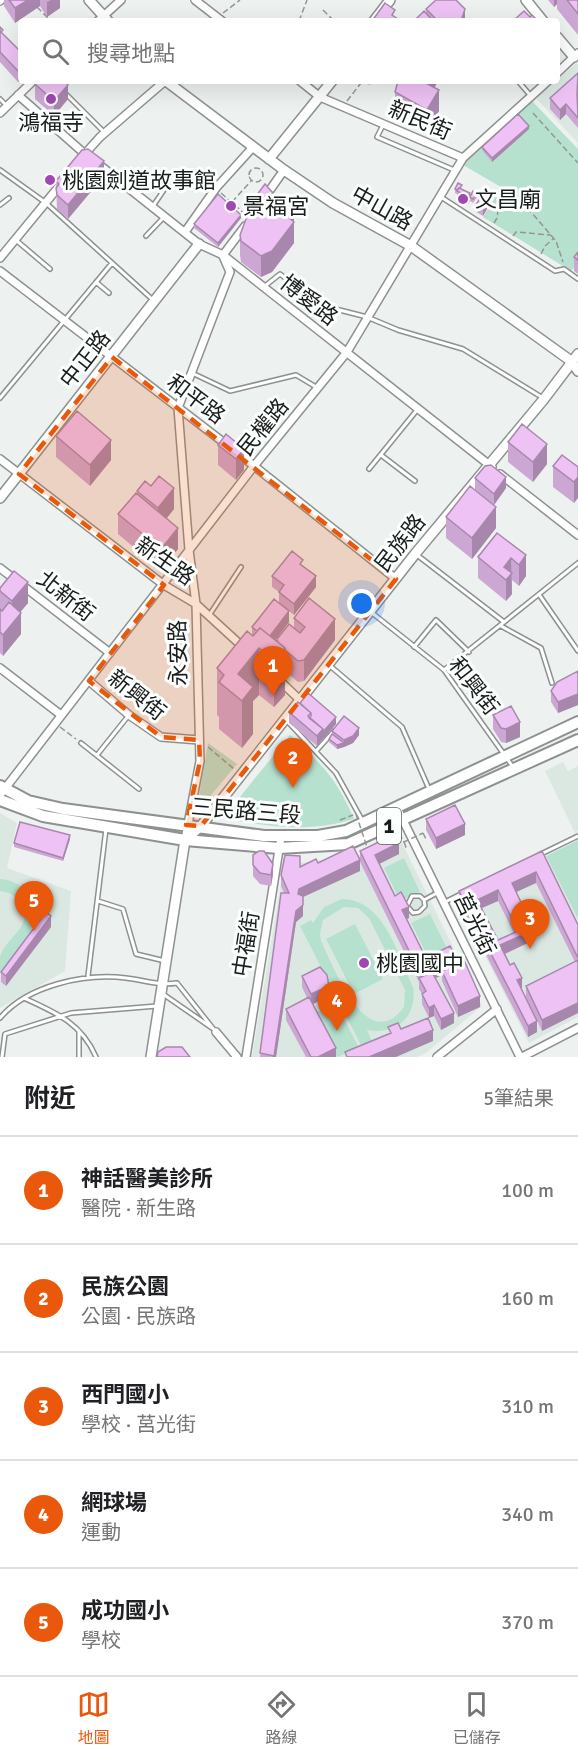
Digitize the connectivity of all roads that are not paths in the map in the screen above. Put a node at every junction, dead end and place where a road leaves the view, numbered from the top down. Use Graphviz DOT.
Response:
graph roads {
  1 [pos="89,0"];
  2 [pos="121,0"];
  3 [pos="195,0"];
  4 [pos="390,0"];
  5 [pos="526,0"];
  6 [pos="102,18"];
  7 [pos="105,18"];
  8 [pos="219,18"];
  9 [pos="376,18"];
  10 [pos="541,18"];
  11 [pos="560,40"];
  12 [pos="576,55"];
  13 [pos="560,70"];
  14 [pos="30,84"];
  15 [pos="162,84"];
  16 [pos="169,84"];
  17 [pos="304,84"];
  18 [pos="330,84"];
  19 [pos="521,84"];
  20 [pos="545,84"];
  21 [pos="61,88"];
  22 [pos="18,95"];
  23 [pos="532,96"];
  24 [pos="320,97"];
  25 [pos="0,99"];
  26 [pos="6,106"];
  27 [pos="0,112"];
  28 [pos="383,124"];
  29 [pos="105,133"];
  30 [pos="253,147"];
  31 [pos="85,154"];
  32 [pos="463,158"];
  33 [pos="269,159"];
  34 [pos="78,162"];
  35 [pos="0,170"];
  36 [pos="284,170"];
  37 [pos="454,170"];
  38 [pos="65,179"];
  39 [pos="170,181"];
  40 [pos="439,196"];
  41 [pos="9,198"];
  42 [pos="46,203"];
  43 [pos="0,205"];
  44 [pos="153,206"];
  45 [pos="257,208"];
  46 [pos="165,216"];
  47 [pos="249,219"];
  48 [pos="185,232"];
  49 [pos="146,236"];
  50 [pos="15,240"];
  51 [pos="200,244"];
  52 [pos="411,246"];
  53 [pos="223,255"];
  54 [pos="0,258"];
  55 [pos="112,263"];
  56 [pos="50,269"];
  57 [pos="0,271"];
  58 [pos="578,279"];
  59 [pos="96,282"];
  60 [pos="264,287"];
  61 [pos="109,293"];
  62 [pos="154,301"];
  63 [pos="367,317"];
  64 [pos="64,321"];
  65 [pos="347,352"];
  66 [pos="111,357"];
  67 [pos="574,357"];
  68 [pos="578,371"];
  69 [pos="192,373"];
  70 [pos="317,388"];
  71 [pos="0,398"];
  72 [pos="544,399"];
  73 [pos="178,408"];
  74 [pos="418,409"];
  75 [pos="381,455"];
  76 [pos="0,459"];
  77 [pos="487,464"];
  78 [pos="254,466"];
  79 [pos="369,469"];
  80 [pos="19,474"];
  81 [pos="415,481"];
  82 [pos="0,498"];
  83 [pos="578,534"];
  84 [pos="189,550"];
  85 [pos="415,554"];
  86 [pos="578,563"];
  87 [pos="241,567"];
  88 [pos="0,568"];
  89 [pos="396,579"];
  90 [pos="164,585"];
  91 [pos="540,595"];
  92 [pos="196,604"];
  93 [pos="370,612"];
  94 [pos="209,615"];
  95 [pos="504,622"];
  96 [pos="500,625"];
  97 [pos="414,647"];
  98 [pos="578,651"];
  99 [pos="469,652"];
  100 [pos="110,653"];
  101 [pos="252,655"];
  102 [pos="329,666"];
  103 [pos="0,668"];
  104 [pos="444,670"];
  105 [pos="269,671"];
  106 [pos="88,681"];
  107 [pos="552,683"];
  108 [pos="302,701"];
  109 [pos="61,715"];
  110 [pos="129,715"];
  111 [pos="286,721"];
  112 [pos="578,722"];
  113 [pos="339,724"];
  114 [pos="199,740"];
  115 [pos="578,740"];
  116 [pos="81,743"];
  117 [pos="317,750"];
  118 [pos="97,755"];
  119 [pos="507,756"];
  120 [pos="513,769"];
  121 [pos="140,789"];
  122 [pos="1,790"];
  123 [pos="430,792"];
  124 [pos="0,800"];
  125 [pos="438,804"];
  126 [pos="397,808"];
  127 [pos="403,819"];
  128 [pos="364,823"];
  129 [pos="186,825"];
  130 [pos="201,826"];
  131 [pos="106,827"];
  132 [pos="368,836"];
  133 [pos="578,836"];
  134 [pos="185,840"];
  135 [pos="280,842"];
  136 [pos="537,857"];
  137 [pos="439,892"];
  138 [pos="464,892"];
  139 [pos="424,900"];
  140 [pos="98,901"];
  141 [pos="444,902"];
  142 [pos="167,961"];
  143 [pos="88,976"];
  144 [pos="162,989"];
  145 [pos="25,999"];
  146 [pos="159,1006"];
  147 [pos="496,1009"];
  148 [pos="63,1016"];
  149 [pos="0,1018"];
  150 [pos="578,1028"];
  151 [pos="79,1031"];
  152 [pos="216,1032"];
  153 [pos="2,1057"];
  154 [pos="79,1057"];
  155 [pos="96,1057"];
  156 [pos="151,1057"];
  157 [pos="237,1057"];
  158 [pos="246,1057"];
  159 [pos="437,1057"];
  160 [pos="521,1057"];
  1 -- 6 [label="main road"];
  2 -- 7 [label="street"];
  3 -- 8 [label="street"];
  4 -- 9 [label="main road"];
  5 -- 10 [label="main road"];
  11 -- 12 [label="main road"];
  12 -- 13 [label="street"];
  14 -- 22 [label="street"];
  15 -- 29 [label="street"];
  16 -- 30 [label="main road, 中山路"];
  17 -- 24 [label="street, 新民街"];
  18 -- 24 [label="main road"];
  19 -- 23 [label="lane"];
  20 -- 23 [label="street, 民權路"];
  21 -- 29 [label="lane"];
  22 -- 26 [label="street"];
  22 -- 31 [label="street, 博愛路"];
  23 -- 32 [label="street, 民權路"];
  24 -- 28 [label="street, 新民街"];
  24 -- 33 [label="main road"];
  25 -- 26 [label="lane"];
  26 -- 27 [label="street"];
  28 -- 32 [label="street, 新民街"];
  28 -- 37 [label="lane"];
  29 -- 31 [label="street"];
  30 -- 33 [label="main road, 中山路"];
  30 -- 48 [label="street"];
  31 -- 34 [label="street"];
  31 -- 44 [label="street, 博愛路"];
  32 -- 37 [label="street, 民權路"];
  33 -- 36 [label="main road, 中山路"];
  35 -- 42 [label="lane"];
  36 -- 45 [label="street"];
  36 -- 52 [label="main road, 中山路"];
  37 -- 40 [label="street, 民權路"];
  38 -- 42 [label="street"];
  39 -- 44 [label="lane"];
  40 -- 52 [label="street, 民權路"];
  40 -- 58 [label="lane"];
  41 -- 43 [label="lane"];
  42 -- 50 [label="street"];
  42 -- 55 [label="lane"];
  44 -- 46 [label="street, 博愛路"];
  46 -- 48 [label="street, 博愛路"];
  46 -- 49 [label="lane"];
  47 -- 53 [label="street"];
  48 -- 51 [label="street, 博愛路"];
  50 -- 54 [label="street"];
  50 -- 56 [label="lane"];
  51 -- 53 [label="street, 博愛路"];
  51 -- 62 [label="main road, 中正路"];
  52 -- 63 [label="street, 民權路"];
  52 -- 67 [label="main road, 中山路"];
  53 -- 60 [label="street, 博愛路"];
  53 -- 69 [label="street, 永安路"];
  55 -- 59 [label="lane"];
  55 -- 62 [label="lane"];
  57 -- 64 [label="street, 和平路"];
  59 -- 61 [label="lane"];
  59 -- 64 [label="lane"];
  60 -- 63 [label="lane"];
  60 -- 65 [label="street, 博愛路"];
  62 -- 66 [label="main road, 中正路"];
  63 -- 65 [label="street, 民權路"];
  63 -- 72 [label="lane"];
  64 -- 66 [label="street, 和平路"];
  64 -- 71 [label="lane"];
  65 -- 70 [label="street, 民權路"];
  65 -- 74 [label="street, 博愛路"];
  66 -- 73 [label="street, 和平路"];
  66 -- 80 [label="main road, 中正路"];
  67 -- 68 [label="main road, 中山路"];
  67 -- 72 [label="main road, 民族路"];
  69 -- 70 [label="lane"];
  69 -- 73 [label="street, 永安路"];
  70 -- 78 [label="street, 民權路"];
  72 -- 77 [label="main road, 民族路"];
  73 -- 78 [label="street, 和平路"];
  73 -- 84 [label="street, 永安路"];
  74 -- 75 [label="lane"];
  74 -- 77 [label="street, 博愛路"];
  75 -- 79 [label="lane"];
  75 -- 81 [label="lane"];
  76 -- 80 [label="street, 新生路"];
  77 -- 83 [label="street, 博愛路"];
  77 -- 85 [label="main road, 民族路"];
  78 -- 84 [label="street, 民權路"];
  78 -- 89 [label="street, 和平路"];
  80 -- 82 [label="main road, 中正路"];
  80 -- 90 [label="street, 新生路"];
  84 -- 90 [label="street, 民權路"];
  84 -- 92 [label="street, 永安路"];
  85 -- 89 [label="main road, 民族路"];
  85 -- 95 [label="lane"];
  86 -- 91 [label="lane"];
  87 -- 94 [label="lane"];
  88 -- 100 [label="street, 北新街"];
  89 -- 93 [label="main road, 民族路"];
  90 -- 92 [label="street, 新生路"];
  90 -- 100 [label="street, 民權路"];
  91 -- 95 [label="lane"];
  91 -- 98 [label="lane"];
  92 -- 94 [label="street, 新生路"];
  92 -- 114 [label="street, 永安路"];
  93 -- 97 [label="lane, 和興街"];
  93 -- 102 [label="main road, 民族路"];
  94 -- 101 [label="street, 新生路"];
  95 -- 96 [label="lane"];
  96 -- 99 [label="lane"];
  96 -- 107 [label="lane"];
  97 -- 99 [label="lane"];
  97 -- 104 [label="lane, 和興街"];
  99 -- 104 [label="lane"];
  100 -- 106 [label="street, 民權路"];
  102 -- 108 [label="main road, 民族路"];
  102 -- 123 [label="lane"];
  103 -- 109 [label="street"];
  104 -- 119 [label="lane, 和興街"];
  105 -- 108 [label="street"];
  106 -- 109 [label="street, 民權路"];
  106 -- 110 [label="street, 新興街"];
  108 -- 111 [label="main road, 民族路"];
  109 -- 122 [label="street, 民權路"];
  110 -- 114 [label="street, 新興街"];
  110 -- 118 [label="lane"];
  111 -- 117 [label="lane"];
  111 -- 130 [label="main road, 民族路"];
  112 -- 119 [label="main road, 三民路三段 / 1"];
  113 -- 117 [label="lane"];
  114 -- 129 [label="street, 永安路"];
  115 -- 120 [label="main road, 三民路三段 / 1"];
  116 -- 118 [label="lane"];
  117 -- 128 [label="lane"];
  118 -- 121 [label="lane"];
  119 -- 120 [label="lane, 和興街"];
  119 -- 123 [label="main road, 三民路三段 / 1"];
  120 -- 125 [label="main road, 三民路三段 / 1"];
  122 -- 129 [label="main road, 三民路三段 / 1"];
  123 -- 125 [label="lane"];
  123 -- 126 [label="main road, 三民路三段 / 1"];
  124 -- 131 [label="main road, 三民路三段 / 1"];
  125 -- 127 [label="main road, 三民路三段 / 1"];
  126 -- 127 [label="street, 莒光街"];
  126 -- 128 [label="main road, 三民路三段 / 1"];
  127 -- 132 [label="main road, 三民路三段 / 1"];
  127 -- 137 [label="street, 莒光街"];
  128 -- 132 [label="lane"];
  128 -- 135 [label="main road, 三民路三段 / 1"];
  129 -- 130 [label="main road, 三民路三段 / 1"];
  129 -- 134 [label="street, 永安路"];
  130 -- 134 [label="main road, 民族路"];
  130 -- 135 [label="main road, 三民路三段 / 1"];
  131 -- 134 [label="main road, 三民路三段 / 1"];
  131 -- 140 [label="lane"];
  132 -- 135 [label="main road, 三民路三段 / 1"];
  133 -- 136 [label="lane"];
  134 -- 135 [label="main road, 三民路三段 / 1"];
  134 -- 142 [label="main road, 永安路"];
  135 -- 158 [label="street, 中福街"];
  137 -- 139 [label="lane"];
  137 -- 141 [label="street, 莒光街"];
  138 -- 141 [label="lane"];
  139 -- 139 [label="lane"];
  140 -- 142 [label="lane"];
  140 -- 143 [label="lane"];
  141 -- 147 [label="street, 莒光街"];
  142 -- 144 [label="main road, 永安路"];
  143 -- 144 [label="lane"];
  143 -- 145 [label="lane"];
  144 -- 146 [label="main road, 永安路"];
  144 -- 152 [label="lane"];
  144 -- 152 [label="lane"];
  145 -- 148 [label="lane"];
  145 -- 149 [label="lane"];
  146 -- 148 [label="lane"];
  146 -- 156 [label="main road, 永安路"];
  147 -- 159 [label="street"];
  147 -- 160 [label="street, 莒光街"];
  148 -- 151 [label="lane"];
  148 -- 153 [label="lane"];
  150 -- 160 [label="street"];
  151 -- 154 [label="lane"];
  151 -- 155 [label="lane"];
  152 -- 157 [label="street"];
}
